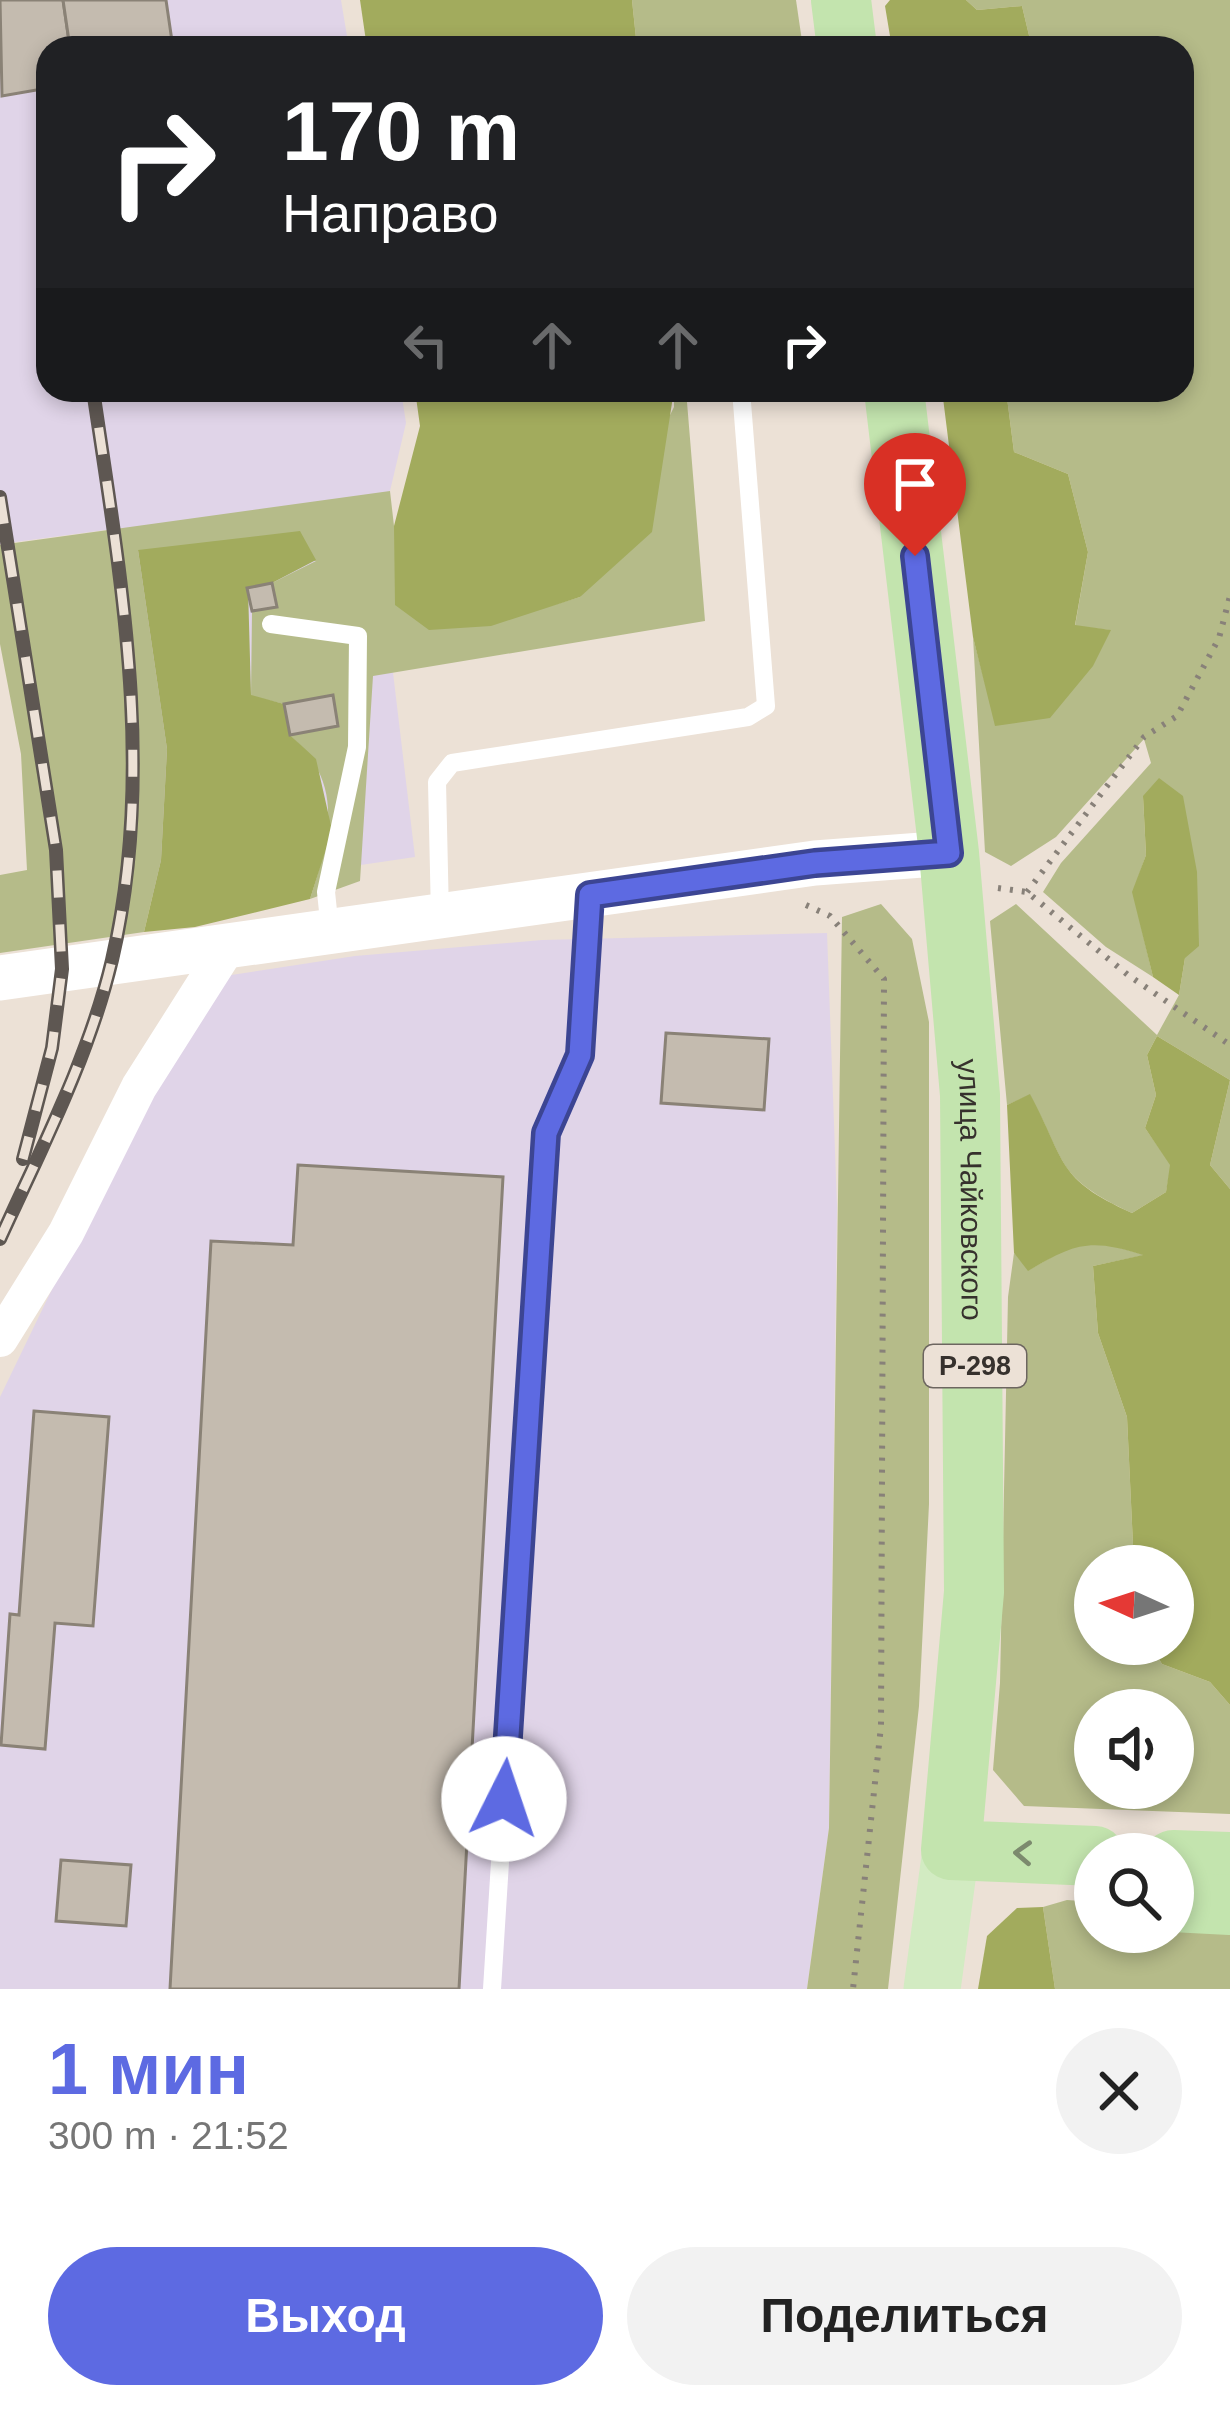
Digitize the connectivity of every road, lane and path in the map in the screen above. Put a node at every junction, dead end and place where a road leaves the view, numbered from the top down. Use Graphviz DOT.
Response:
graph roads {
  1 [pos="841,0"];
  2 [pos="846,36"];
  3 [pos="742,402"];
  4 [pos="895,402"];
  5 [pos="1230,596"];
  6 [pos="271,624"];
  7 [pos="949,853"];
  8 [pos="590,895"];
  9 [pos="792,904"];
  10 [pos="440,916"];
  11 [pos="330,931"];
  12 [pos="229,945"];
  13 [pos="0,978"];
  14 [pos="1230,1045"];
  15 [pos="0,1339"];
  16 [pos="1074,1858"];
  17 [pos="1194,1861"];
  18 [pos="1230,1862"];
  19 [pos="948,1870"];
  20 [pos="1074,1894"];
  21 [pos="1194,1903"];
  22 [pos="1230,1905"];
  23 [pos="492,1989"];
  24 [pos="853,1989"];
  25 [pos="932,1989"];
  1 -- 2 [label="highway"];
  3 -- 10 [label="lane"];
  4 -- 7 [label="highway, улица Чайковского / Р-298"];
  5 -- 14 [label="path"];
  6 -- 11 [label="lane"];
  7 -- 8 [label="street"];
  7 -- 19 [label="highway, улица Чайковского / Р-298"];
  8 -- 10 [label="street"];
  8 -- 23 [label="lane"];
  9 -- 24 [label="path"];
  10 -- 11 [label="street"];
  11 -- 12 [label="street"];
  12 -- 13 [label="street"];
  12 -- 15 [label="street"];
  16 -- 19 [label="highway, one-way"];
  17 -- 18 [label="highway"];
  19 -- 20 [label="highway"];
  19 -- 25 [label="main road, улица Чайковского"];
  21 -- 22 [label="highway"];
}
